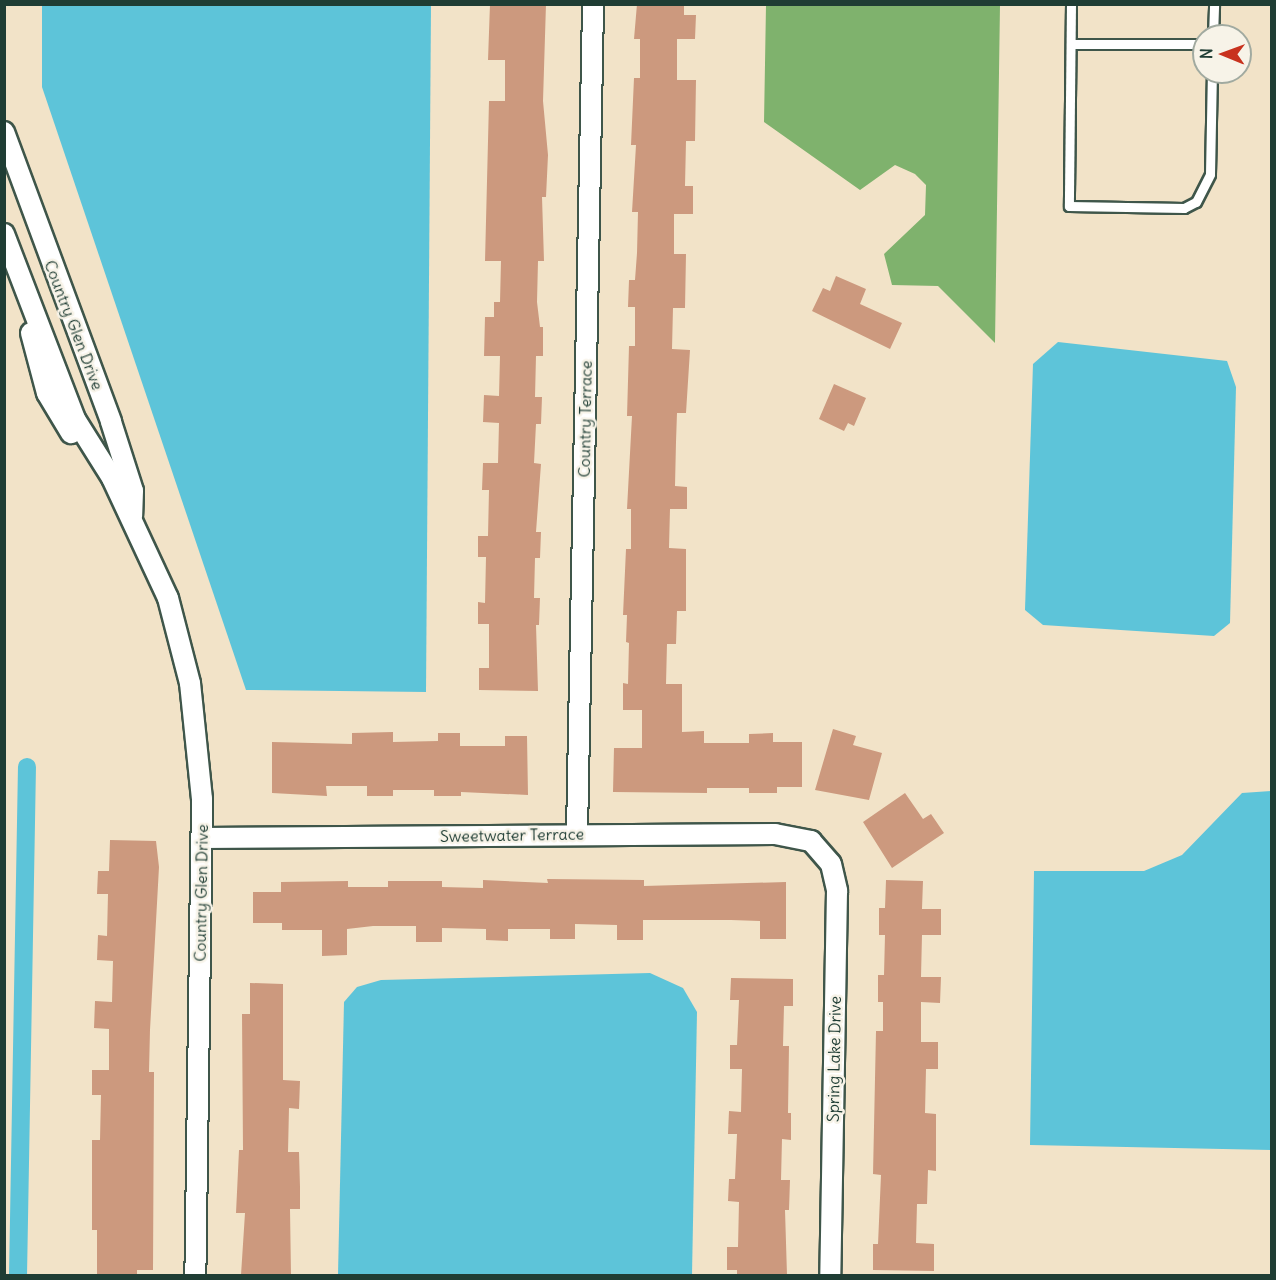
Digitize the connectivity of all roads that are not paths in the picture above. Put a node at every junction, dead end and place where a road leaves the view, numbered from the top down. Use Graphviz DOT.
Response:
graph roads {
  1 [pos="592,4"];
  2 [pos="1071,4"];
  3 [pos="1214,4"];
  4 [pos="1213,24"];
  5 [pos="1071,44"];
  6 [pos="1192,44"];
  7 [pos="1212,84"];
  8 [pos="4,132"];
  9 [pos="4,234"];
  10 [pos="132,521"];
  11 [pos="577,833"];
  12 [pos="202,838"];
  13 [pos="819,848"];
  14 [pos="195,1275"];
  15 [pos="830,1275"];
  1 -- 11 [label="street, Country Terrace"];
  2 -- 5 [label="lane"];
  3 -- 4 [label="lane"];
  5 -- 6 [label="lane"];
  5 -- 7 [label="lane"];
  8 -- 10 [label="street, Country Glen Drive"];
  9 -- 10 [label="street, Country Glen Drive"];
  10 -- 12 [label="street, Country Glen Drive"];
  11 -- 12 [label="street, Sweetwater Terrace"];
  11 -- 13 [label="street, Sweetwater Terrace"];
  12 -- 14 [label="street, Country Glen Drive"];
  13 -- 15 [label="street, Spring Lake Drive"];
}
